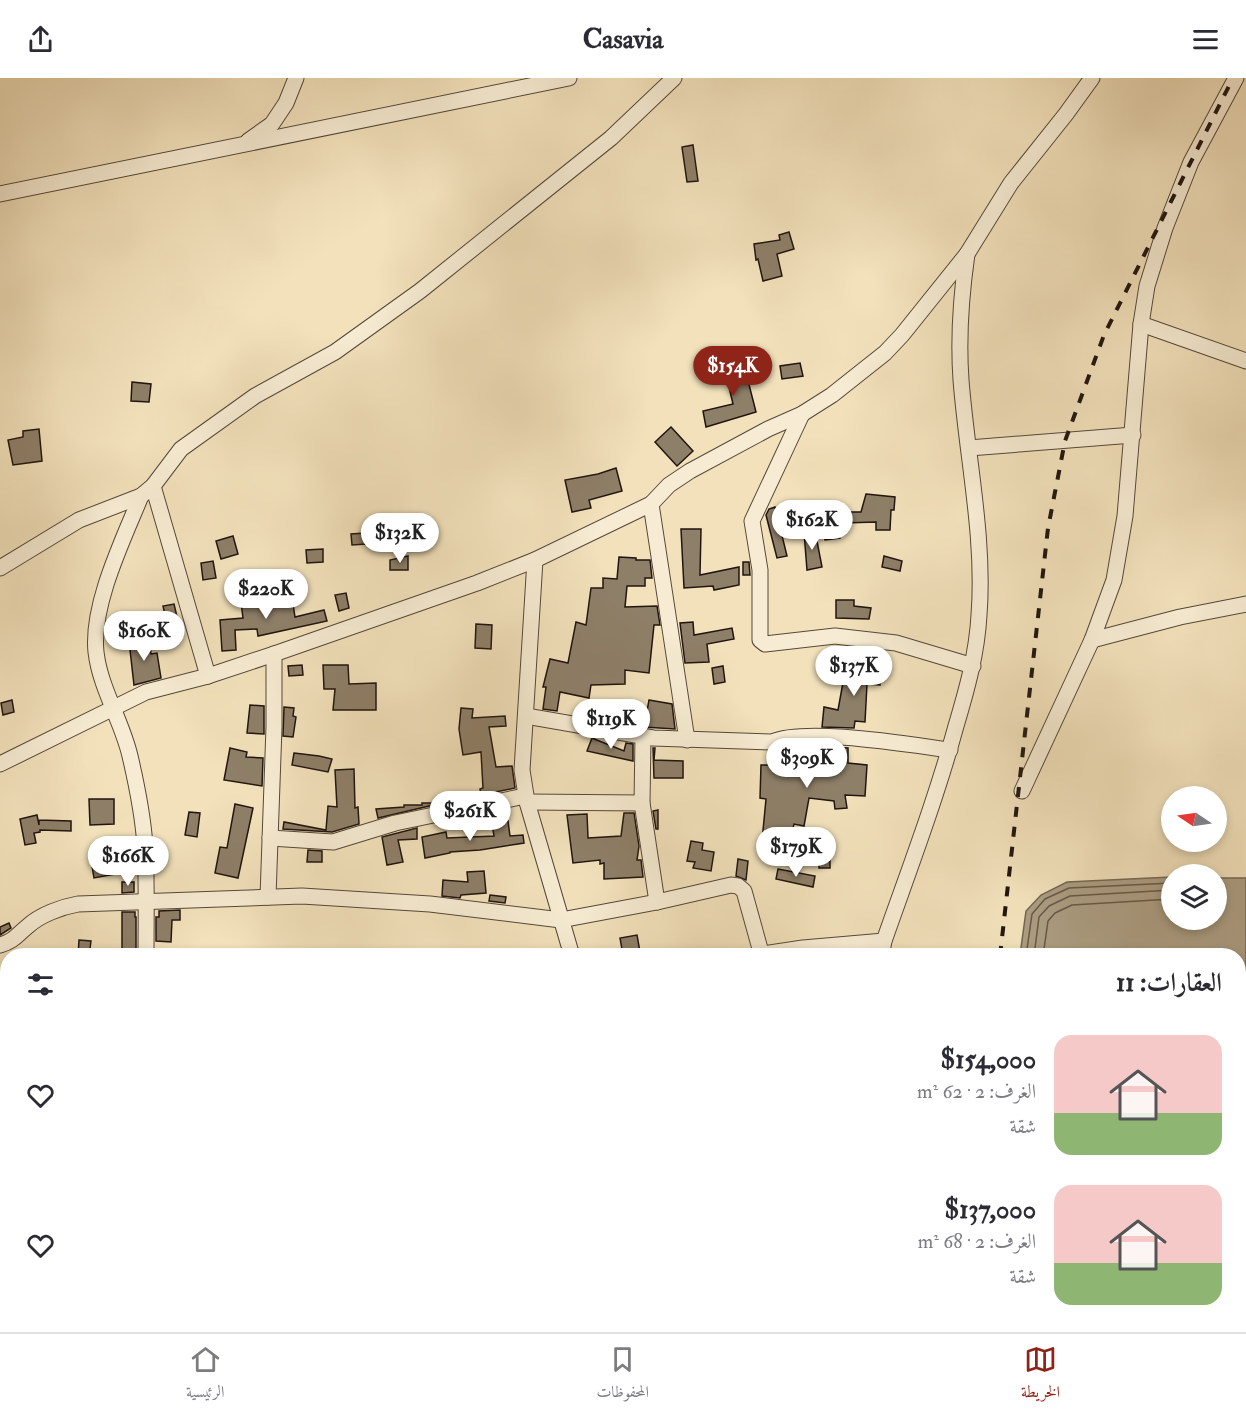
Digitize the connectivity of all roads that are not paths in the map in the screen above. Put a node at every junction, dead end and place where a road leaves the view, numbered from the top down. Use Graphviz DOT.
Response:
graph roads {
  1 [pos="296,78"];
  2 [pos="569,78"];
  3 [pos="674,78"];
  4 [pos="1092,78"];
  5 [pos="1236,78"];
  6 [pos="244,144"];
  7 [pos="0,194"];
  8 [pos="967,254"];
  9 [pos="1142,324"];
  10 [pos="1246,361"];
  11 [pos="802,414"];
  12 [pos="1133,435"];
  13 [pos="969,448"];
  14 [pos="153,486"];
  15 [pos="141,496"];
  16 [pos="651,504"];
  17 [pos="535,560"];
  18 [pos="0,568"];
  19 [pos="1246,604"];
  20 [pos="1092,640"];
  21 [pos="274,654"];
  22 [pos="973,666"];
  23 [pos="208,676"];
  24 [pos="115,708"];
  25 [pos="526,716"];
  26 [pos="643,736"];
  27 [pos="687,740"];
  28 [pos="950,750"];
  29 [pos="0,764"];
  30 [pos="1022,791"];
  31 [pos="526,799"];
  32 [pos="642,803"];
  33 [pos="270,838"];
  34 [pos="268,897"];
  35 [pos="146,901"];
  36 [pos="657,902"];
  37 [pos="561,921"];
  38 [pos="0,945"];
  39 [pos="146,948"];
  40 [pos="569,948"];
  41 [pos="760,948"];
  42 [pos="803,948"];
  43 [pos="883,948"];
  1 -- 6 [label="street"];
  2 -- 6 [label="street"];
  3 -- 14 [label="street"];
  4 -- 8 [label="street"];
  5 -- 9 [label="street"];
  6 -- 7 [label="street"];
  8 -- 11 [label="street"];
  8 -- 13 [label="street"];
  9 -- 10 [label="street"];
  9 -- 12 [label="street"];
  11 -- 16 [label="street"];
  11 -- 22 [label="street"];
  12 -- 13 [label="street"];
  12 -- 20 [label="street"];
  13 -- 22 [label="street"];
  14 -- 15 [label="street"];
  14 -- 23 [label="street"];
  15 -- 18 [label="street"];
  15 -- 24 [label="street"];
  16 -- 17 [label="street"];
  16 -- 27 [label="street"];
  17 -- 21 [label="street"];
  17 -- 25 [label="street"];
  19 -- 20 [label="street"];
  20 -- 30 [label="street"];
  21 -- 23 [label="street"];
  21 -- 33 [label="street"];
  22 -- 28 [label="street"];
  23 -- 24 [label="street"];
  24 -- 29 [label="street"];
  24 -- 35 [label="street"];
  25 -- 26 [label="street"];
  25 -- 31 [label="street"];
  26 -- 27 [label="street"];
  26 -- 32 [label="street"];
  27 -- 28 [label="street"];
  28 -- 43 [label="street"];
  31 -- 32 [label="street"];
  31 -- 33 [label="street"];
  31 -- 37 [label="street"];
  32 -- 36 [label="street"];
  33 -- 34 [label="street"];
  34 -- 35 [label="street"];
  34 -- 37 [label="street"];
  35 -- 38 [label="street"];
  35 -- 39 [label="street"];
  36 -- 37 [label="street"];
  36 -- 41 [label="street"];
  37 -- 40 [label="street"];
  42 -- 43 [label="street"];
}
